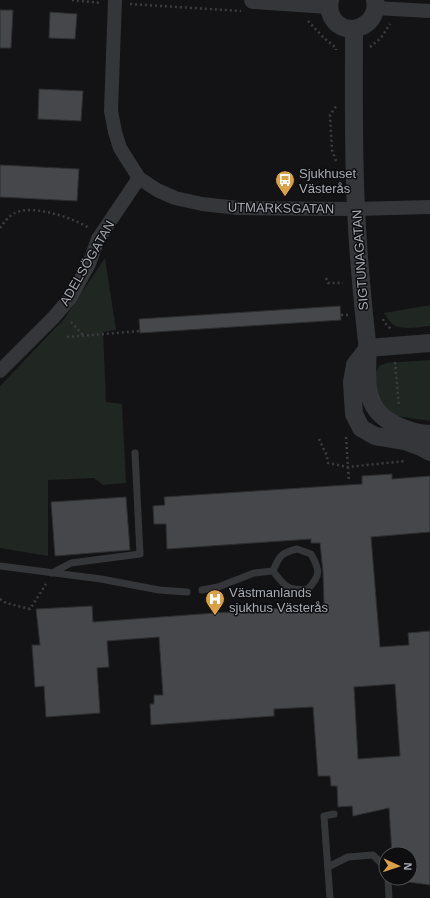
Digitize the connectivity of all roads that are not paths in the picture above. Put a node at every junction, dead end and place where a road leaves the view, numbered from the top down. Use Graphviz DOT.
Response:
graph roads {
  1 [pos="121,2"];
  2 [pos="329,3"];
  3 [pos="375,4"];
  4 [pos="248,5"];
  5 [pos="430,11"];
  6 [pos="354,29"];
  7 [pos="139,178"];
  8 [pos="430,207"];
  9 [pos="356,209"];
  10 [pos="430,343"];
  11 [pos="368,348"];
  12 [pos="0,371"];
  13 [pos="430,434"];
  14 [pos="430,452"];
  15 [pos="135,453"];
  16 [pos="0,566"];
  17 [pos="273,571"];
  18 [pos="52,573"];
  19 [pos="202,590"];
  20 [pos="187,592"];
  21 [pos="334,814"];
  22 [pos="378,860"];
  23 [pos="328,867"];
  24 [pos="388,886"];
  25 [pos="330,898"];
  26 [pos="389,898"];
  1 -- 7 [label="street"];
  2 -- 4 [label="street"];
  2 -- 6 [label="street"];
  3 -- 5 [label="street"];
  3 -- 6 [label="street"];
  6 -- 9 [label="street, SIGTUNAGATAN"];
  7 -- 9 [label="street, UTMARKSGATAN"];
  7 -- 12 [label="street, ADELSÖGATAN"];
  8 -- 9 [label="street, UTMARKSGATAN"];
  9 -- 11 [label="street, SIGTUNAGATAN"];
  10 -- 11 [label="street"];
  11 -- 13 [label="street, SIGTUNAGATAN"];
  11 -- 14 [label="street"];
  15 -- 18 [label="lane"];
  16 -- 18 [label="lane"];
  17 -- 17 [label="lane"];
  17 -- 19 [label="lane"];
  18 -- 20 [label="lane"];
  21 -- 23 [label="lane"];
  22 -- 23 [label="lane"];
  23 -- 25 [label="lane"];
  24 -- 26 [label="lane"];
}
